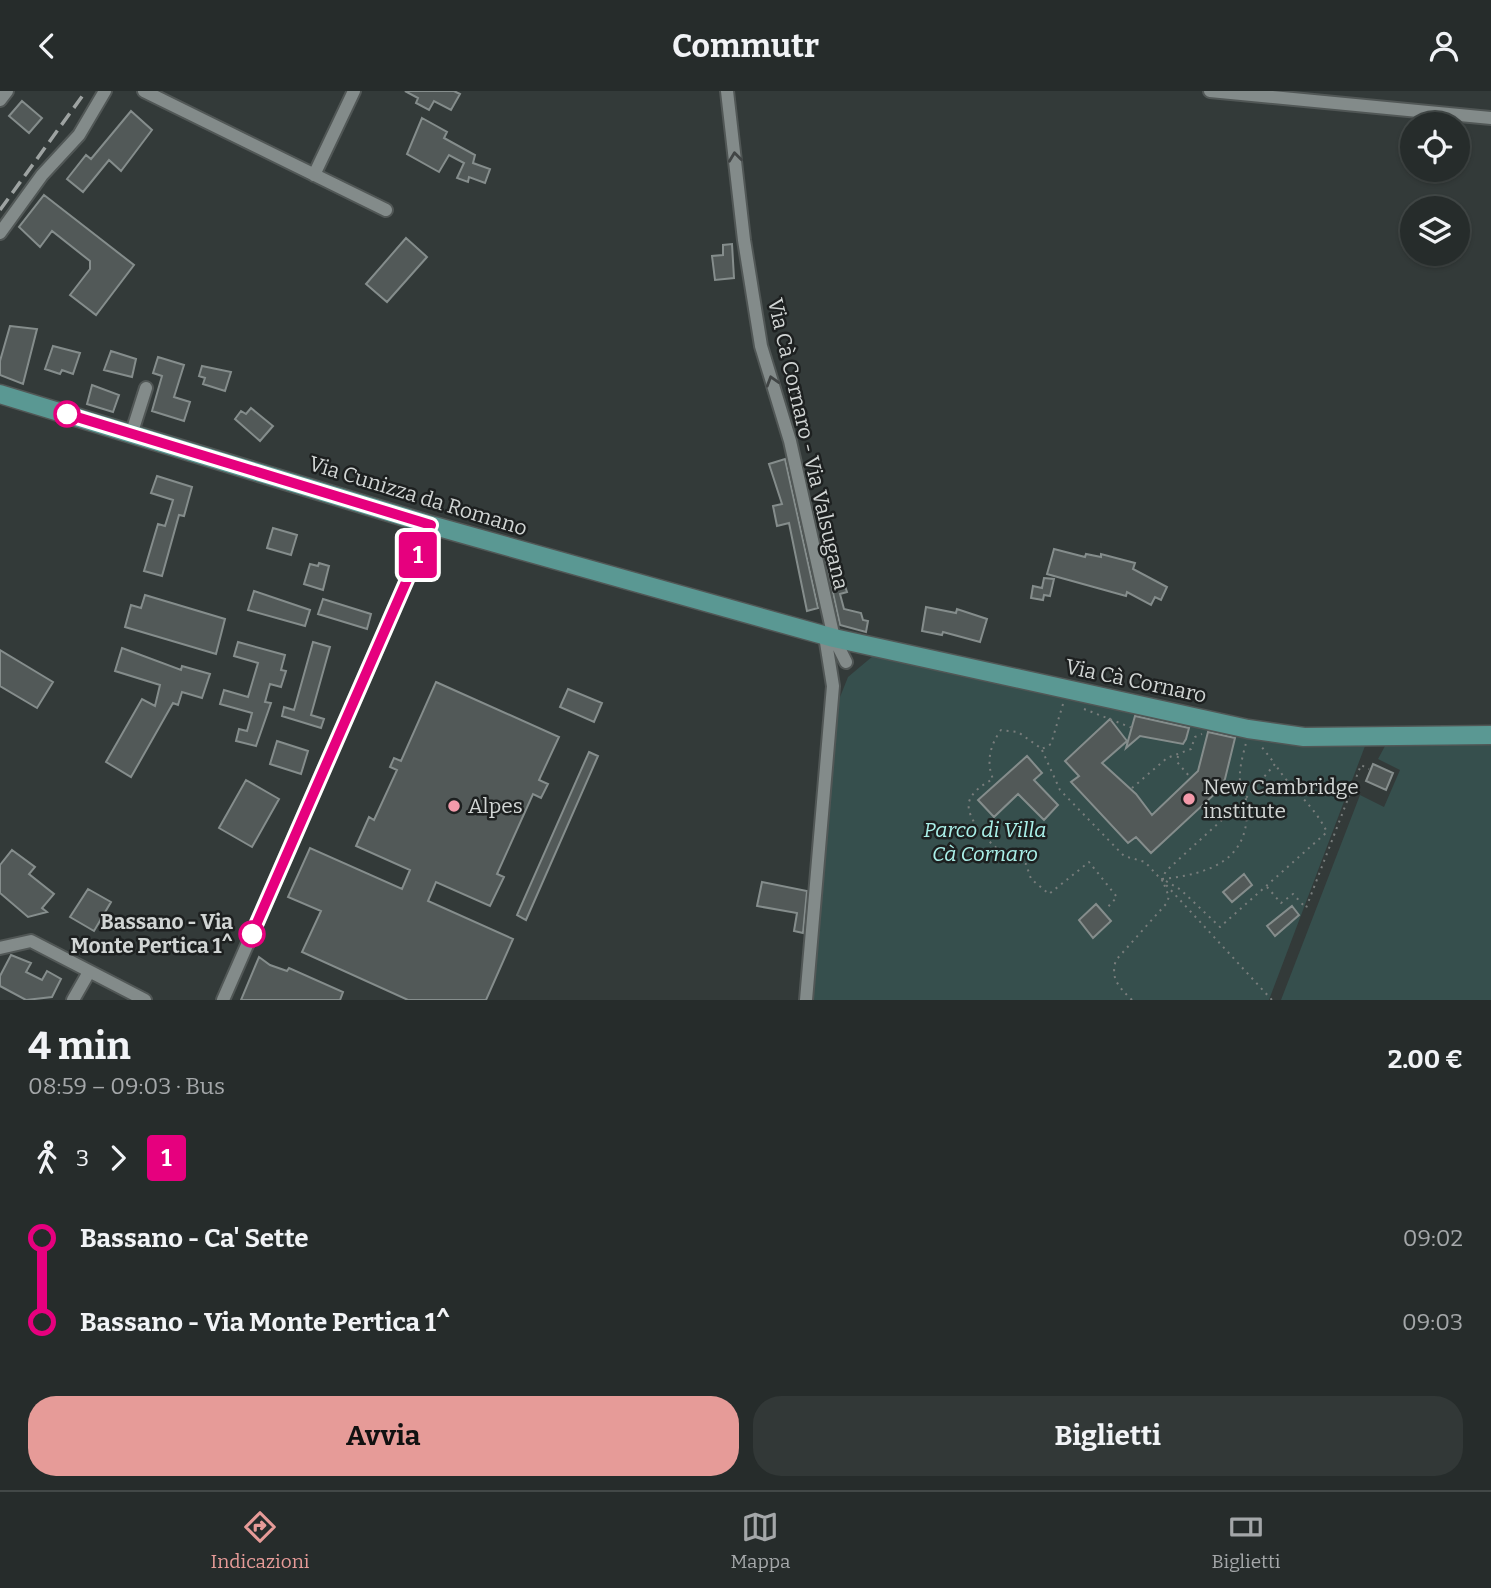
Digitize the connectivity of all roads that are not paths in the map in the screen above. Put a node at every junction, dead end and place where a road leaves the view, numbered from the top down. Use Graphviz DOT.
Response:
graph roads {
  1 [pos="7,91"];
  2 [pos="105,91"];
  3 [pos="144,91"];
  4 [pos="354,91"];
  5 [pos="727,91"];
  6 [pos="1210,91"];
  7 [pos="0,100"];
  8 [pos="1491,118"];
  9 [pos="314,175"];
  10 [pos="386,210"];
  11 [pos="0,233"];
  12 [pos="146,388"];
  13 [pos="0,394"];
  14 [pos="132,432"];
  15 [pos="431,525"];
  16 [pos="829,637"];
  17 [pos="861,645"];
  18 [pos="845,662"];
  19 [pos="833,686"];
  20 [pos="1491,735"];
  21 [pos="0,948"];
  22 [pos="89,972"];
  23 [pos="73,1000"];
  24 [pos="145,1000"];
  25 [pos="223,1000"];
  26 [pos="806,1000"];
  1 -- 7 [label="street"];
  2 -- 11 [label="street"];
  3 -- 9 [label="street"];
  4 -- 9 [label="street"];
  16 -- 5 [label="street, Via Cà Cornaro - Via Valsugana, one-way"];
  6 -- 8 [label="street"];
  9 -- 10 [label="street"];
  12 -- 14 [label="street"];
  13 -- 14 [label="main road, Via Cunizza da Romano"];
  14 -- 15 [label="main road, Via Cunizza da Romano"];
  15 -- 16 [label="main road, Via Cunizza da Romano"];
  15 -- 25 [label="street"];
  16 -- 17 [label="main road, Via Cà Cornaro"];
  16 -- 18 [label="street"];
  16 -- 19 [label="street"];
  17 -- 18 [label="street"];
  17 -- 20 [label="main road, Via Cà Cornaro"];
  18 -- 19 [label="street"];
  19 -- 26 [label="street"];
  21 -- 22 [label="street"];
  22 -- 23 [label="street"];
  22 -- 24 [label="street"];
}
